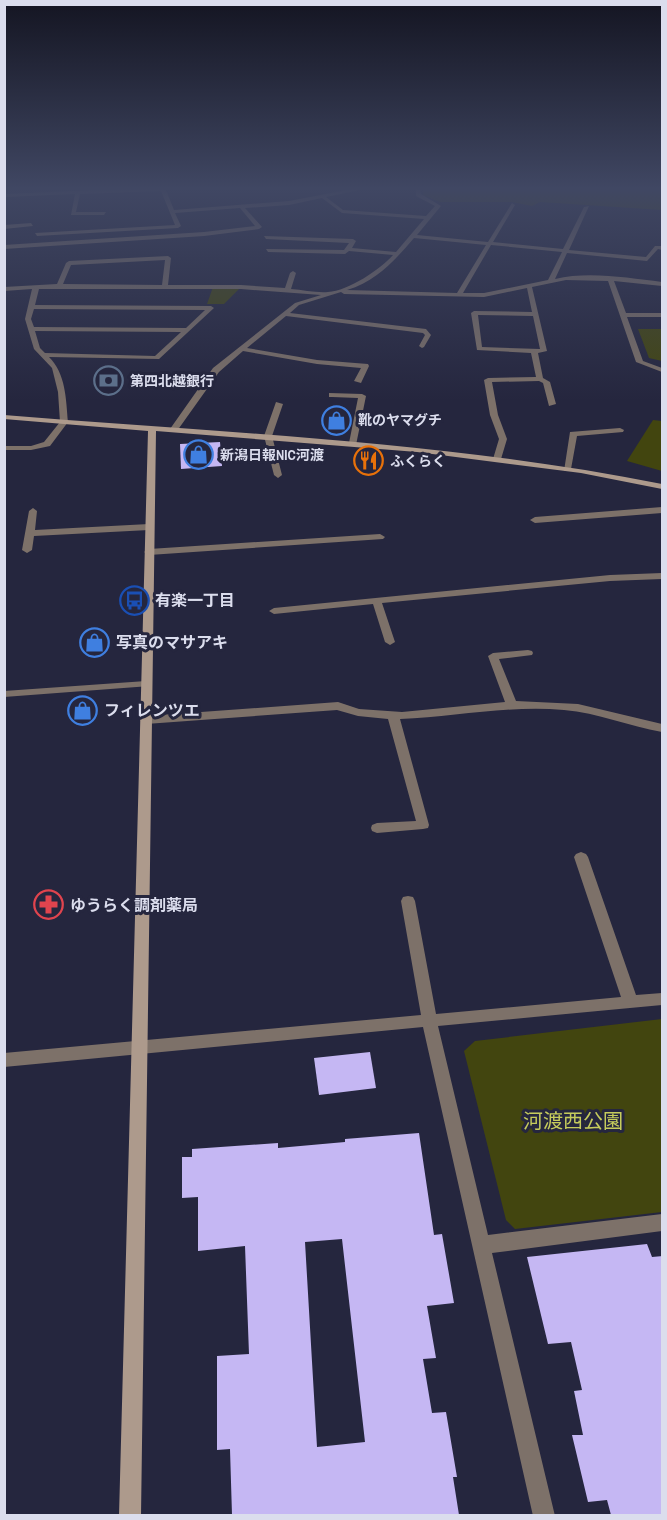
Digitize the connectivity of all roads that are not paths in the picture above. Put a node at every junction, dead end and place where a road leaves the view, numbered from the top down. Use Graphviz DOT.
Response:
graph roads {
  1 [pos="150,259"];
  2 [pos="168,259"];
  3 [pos="394,259"];
  4 [pos="479,259"];
  5 [pos="562,259"];
  6 [pos="647,259"];
  7 [pos="655,260"];
  8 [pos="293,273"];
  9 [pos="610,279"];
  10 [pos="551,280"];
  11 [pos="663,284"];
  12 [pos="529,285"];
  13 [pos="59,286"];
  14 [pos="36,287"];
  15 [pos="165,287"];
  16 [pos="4,289"];
  17 [pos="288,290"];
  18 [pos="333,293"];
  19 [pos="459,295"];
  20 [pos="32,307"];
  21 [pos="283,314"];
  22 [pos="536,314"];
  23 [pos="623,315"];
  24 [pos="663,315"];
  25 [pos="32,329"];
  26 [pos="187,330"];
  27 [pos="422,346"];
  28 [pos="242,350"];
  29 [pos="534,350"];
  30 [pos="44,355"];
  31 [pos="663,370"];
  32 [pos="540,378"];
  33 [pos="358,381"];
  34 [pos="332,395"];
  35 [pos="279,404"];
  36 [pos="552,404"];
  37 [pos="4,417"];
  38 [pos="64,422"];
  39 [pos="152,429"];
  40 [pos="174,429"];
  41 [pos="620,430"];
  42 [pos="268,436"];
  43 [pos="353,443"];
  44 [pos="4,448"];
  45 [pos="497,459"];
  46 [pos="567,469"];
  47 [pos="278,475"];
  48 [pos="663,486"];
  49 [pos="663,510"];
  50 [pos="33,511"];
  51 [pos="535,520"];
  52 [pos="149,527"];
  53 [pos="30,533"];
  54 [pos="380,537"];
  55 [pos="27,550"];
  56 [pos="149,552"];
  57 [pos="663,576"];
  58 [pos="377,602"];
  59 [pos="274,611"];
  60 [pos="390,642"];
  61 [pos="528,653"];
  62 [pos="146,684"];
  63 [pos="4,693"];
  64 [pos="512,705"];
  65 [pos="393,715"];
  66 [pos="146,720"];
  67 [pos="663,728"];
  68 [pos="378,828"];
  69 [pos="581,858"];
  70 [pos="408,901"];
  71 [pos="663,999"];
  72 [pos="631,1003"];
  73 [pos="429,1019"];
  74 [pos="139,1048"];
  75 [pos="4,1060"];
  76 [pos="663,1222"];
  77 [pos="482,1245"];
  78 [pos="130,1515"];
  79 [pos="544,1515"];
  1 -- 13 [label="street"];
  2 -- 15 [label="street"];
  3 -- 18 [label="street"];
  4 -- 19 [label="street"];
  5 -- 10 [label="street"];
  6 -- 7 [label="street"];
  8 -- 17 [label="street"];
  9 -- 10 [label="street"];
  9 -- 11 [label="street"];
  9 -- 23 [label="street"];
  10 -- 12 [label="street"];
  12 -- 19 [label="street"];
  12 -- 22 [label="street"];
  13 -- 14 [label="street"];
  13 -- 15 [label="street"];
  14 -- 16 [label="street"];
  14 -- 20 [label="street"];
  15 -- 17 [label="street"];
  17 -- 18 [label="street"];
  18 -- 19 [label="street"];
  18 -- 21 [label="street"];
  20 -- 25 [label="street"];
  20 -- 26 [label="street"];
  21 -- 27 [label="street"];
  21 -- 28 [label="street"];
  22 -- 29 [label="street"];
  22 -- 29 [label="street"];
  23 -- 24 [label="street"];
  23 -- 31 [label="street"];
  25 -- 26 [label="street"];
  25 -- 30 [label="street"];
  26 -- 30 [label="street"];
  28 -- 33 [label="street"];
  28 -- 40 [label="street"];
  29 -- 32 [label="street"];
  30 -- 38 [label="street"];
  32 -- 36 [label="street"];
  32 -- 45 [label="street"];
  34 -- 43 [label="street"];
  35 -- 42 [label="street"];
  37 -- 38 [label="street"];
  38 -- 39 [label="street"];
  38 -- 44 [label="street"];
  39 -- 40 [label="street"];
  39 -- 52 [label="street"];
  40 -- 42 [label="street"];
  41 -- 46 [label="street"];
  42 -- 43 [label="street"];
  42 -- 47 [label="street"];
  43 -- 45 [label="street"];
  45 -- 46 [label="street"];
  46 -- 48 [label="street"];
  49 -- 51 [label="street"];
  50 -- 53 [label="street"];
  52 -- 53 [label="street"];
  52 -- 56 [label="street"];
  53 -- 55 [label="street"];
  54 -- 56 [label="street"];
  56 -- 62 [label="street"];
  57 -- 58 [label="street"];
  58 -- 59 [label="street"];
  58 -- 60 [label="street"];
  61 -- 64 [label="street"];
  62 -- 63 [label="street"];
  62 -- 66 [label="street"];
  64 -- 65 [label="street"];
  64 -- 67 [label="street"];
  65 -- 66 [label="street"];
  65 -- 68 [label="street"];
  66 -- 74 [label="street"];
  69 -- 72 [label="street"];
  70 -- 73 [label="street"];
  71 -- 72 [label="street"];
  72 -- 73 [label="street"];
  73 -- 74 [label="street"];
  73 -- 77 [label="street"];
  74 -- 75 [label="street"];
  74 -- 78 [label="street"];
  76 -- 77 [label="street"];
  77 -- 79 [label="street"];
}
